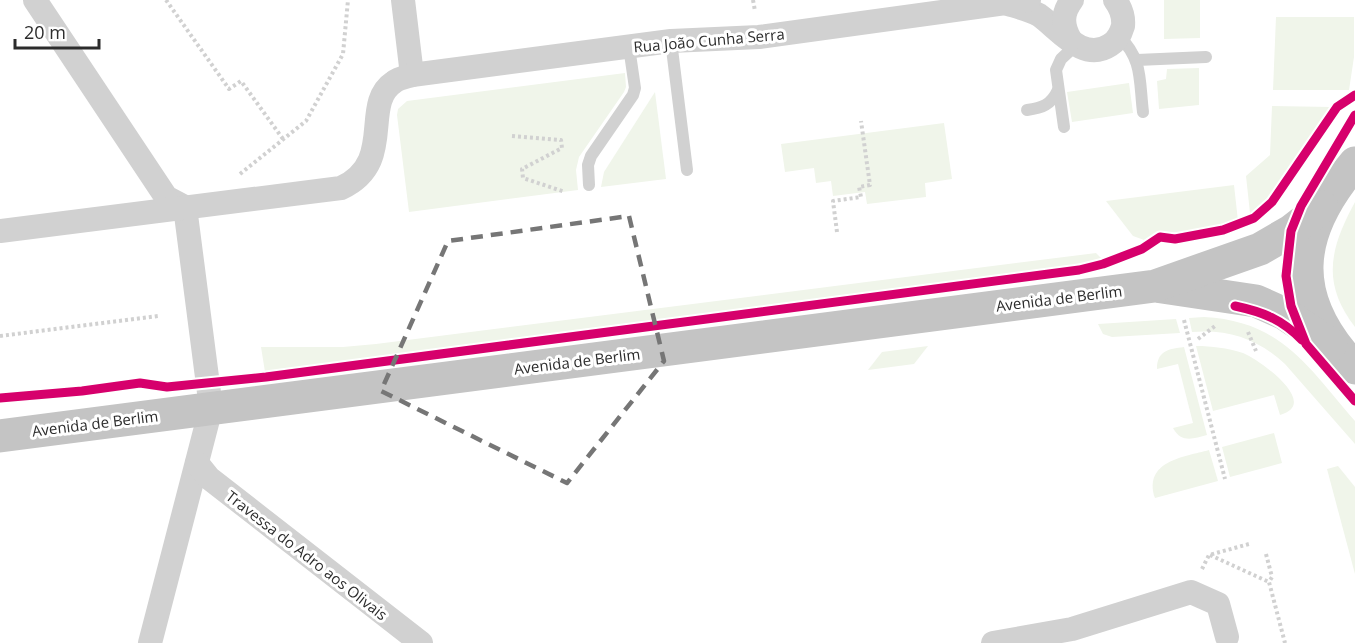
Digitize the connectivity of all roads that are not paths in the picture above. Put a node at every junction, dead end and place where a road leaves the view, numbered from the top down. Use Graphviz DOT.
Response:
graph roads {
  1 [pos="35,0"];
  2 [pos="403,0"];
  3 [pos="1072,0"];
  4 [pos="1115,0"];
  5 [pos="1017,2"];
  6 [pos="1119,36"];
  7 [pos="670,41"];
  8 [pos="1073,42"];
  9 [pos="629,47"];
  10 [pos="1206,57"];
  11 [pos="1137,60"];
  12 [pos="412,75"];
  13 [pos="1058,90"];
  14 [pos="1026,110"];
  15 [pos="1143,112"];
  16 [pos="1064,127"];
  17 [pos="1355,163"];
  18 [pos="687,170"];
  19 [pos="589,185"];
  20 [pos="185,207"];
  21 [pos="1322,207"];
  22 [pos="0,231"];
  23 [pos="1155,286"];
  24 [pos="1346,359"];
  25 [pos="211,408"];
  26 [pos="0,436"];
  27 [pos="197,463"];
  28 [pos="1075,636"];
  29 [pos="1227,637"];
  30 [pos="1023,640"];
  31 [pos="150,643"];
  32 [pos="421,643"];
  33 [pos="993,643"];
  1 -- 20 [label="street"];
  2 -- 12 [label="street"];
  3 -- 8 [label="street"];
  4 -- 6 [label="street"];
  5 -- 7 [label="street, Rua João Cunha Serra"];
  5 -- 8 [label="street, Rua João Cunha Serra"];
  6 -- 8 [label="street"];
  6 -- 11 [label="lane"];
  7 -- 9 [label="street, Rua João Cunha Serra"];
  7 -- 18 [label="lane"];
  8 -- 13 [label="lane"];
  9 -- 12 [label="street, Rua João Cunha Serra"];
  9 -- 19 [label="lane"];
  10 -- 11 [label="lane"];
  11 -- 15 [label="lane"];
  12 -- 20 [label="street"];
  13 -- 14 [label="lane"];
  13 -- 16 [label="lane"];
  17 -- 21 [label="main road"];
  20 -- 22 [label="street"];
  20 -- 25 [label="street"];
  21 -- 23 [label="main road, Avenida de Berlim"];
  21 -- 24 [label="main road"];
  23 -- 24 [label="main road, Avenida de Berlim"];
  23 -- 25 [label="main road, Avenida de Berlim"];
  25 -- 26 [label="main road, Avenida de Berlim"];
  25 -- 27 [label="street"];
  27 -- 31 [label="street"];
  27 -- 32 [label="street, Travessa do Adro aos Olivais"];
  28 -- 29 [label="street"];
  28 -- 30 [label="street"];
  30 -- 33 [label="street"];
}
